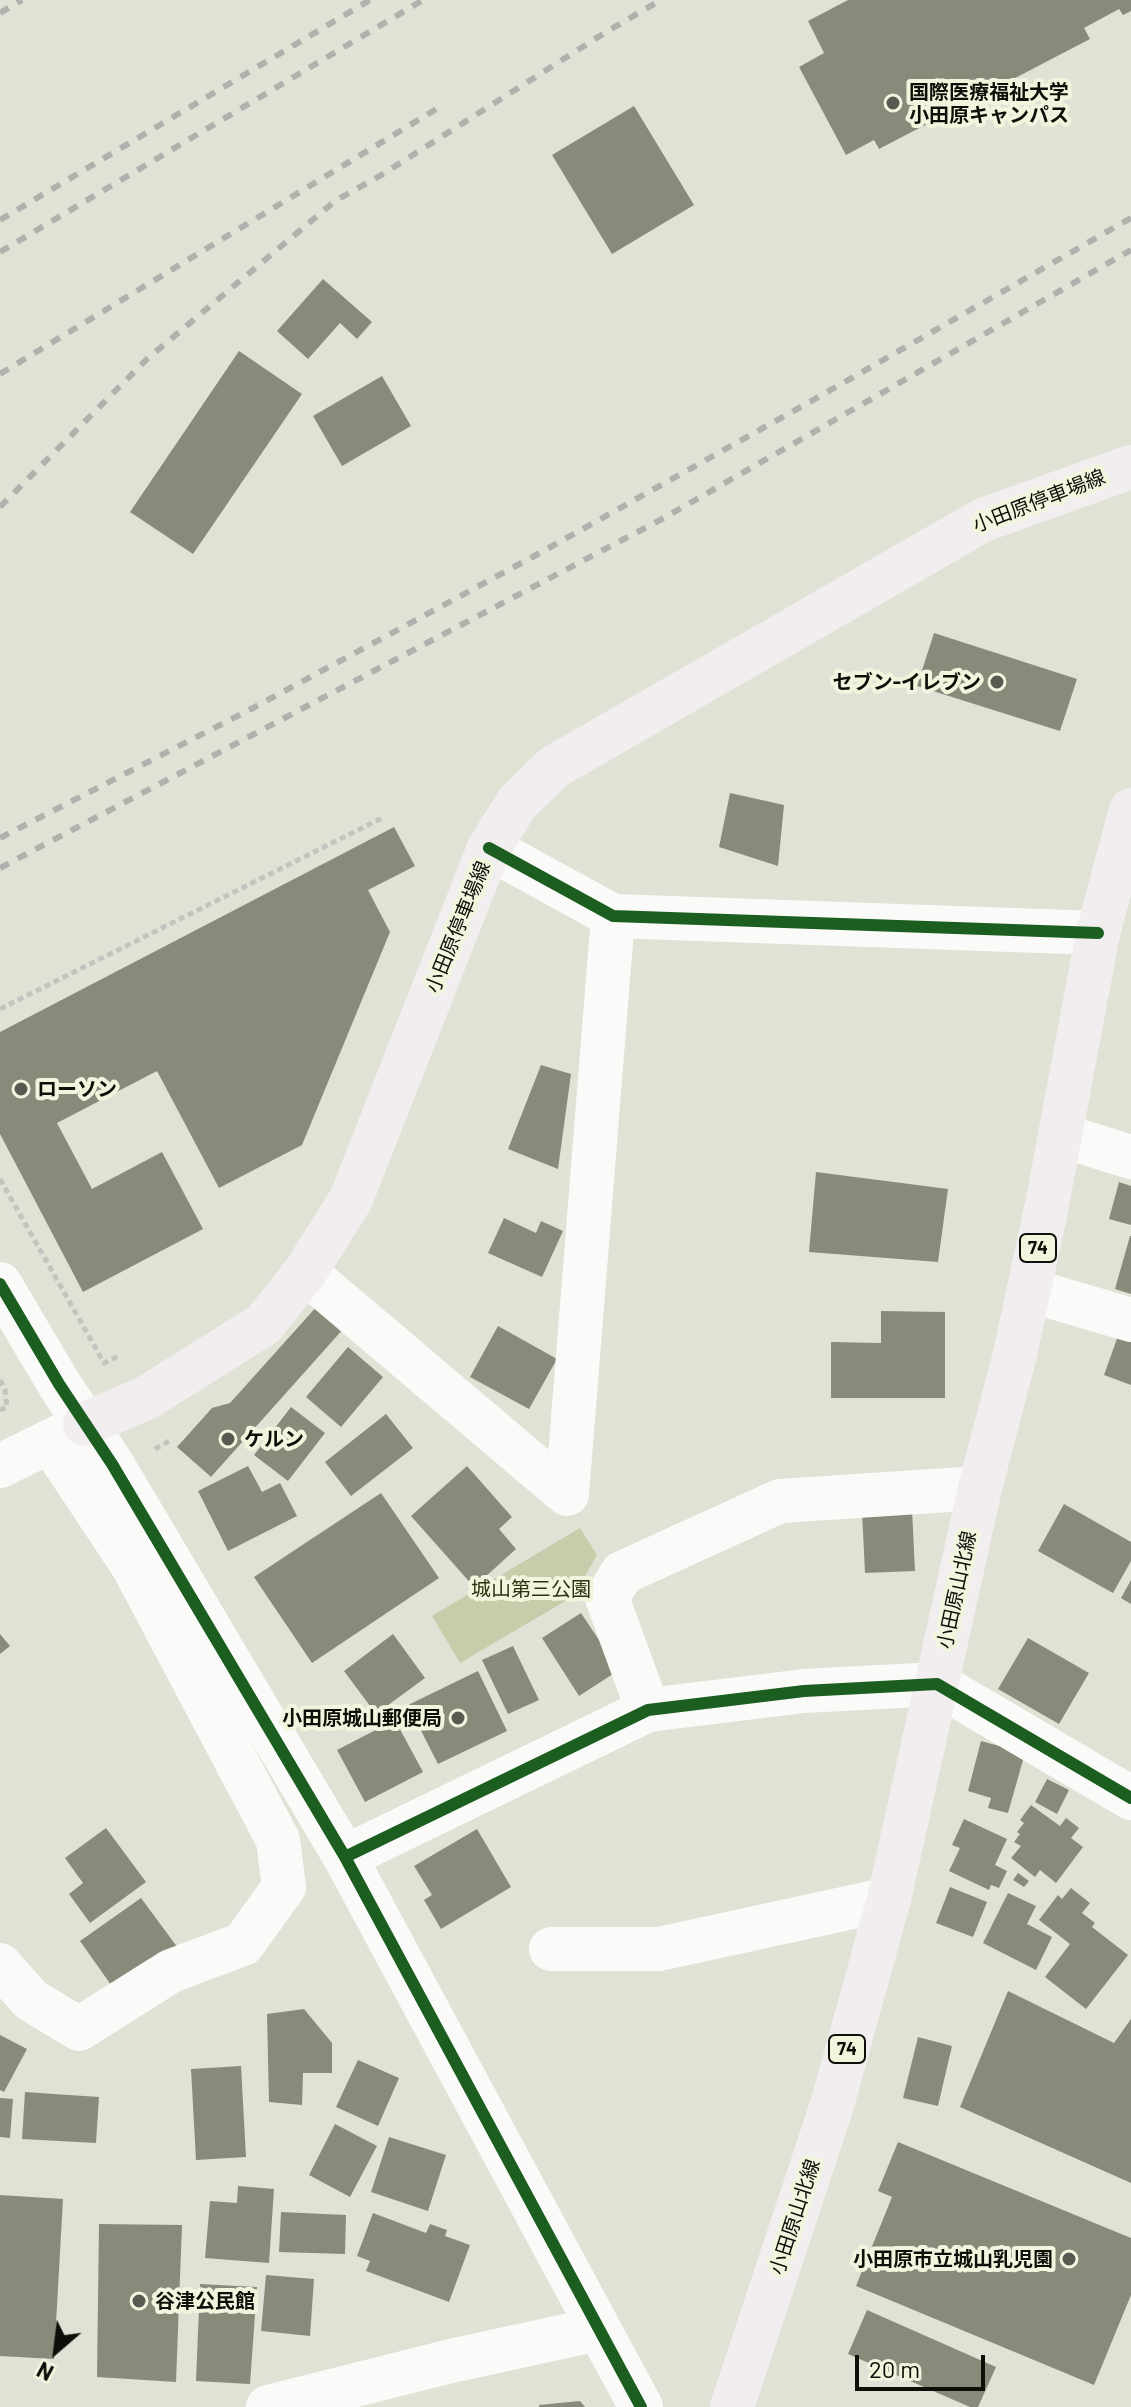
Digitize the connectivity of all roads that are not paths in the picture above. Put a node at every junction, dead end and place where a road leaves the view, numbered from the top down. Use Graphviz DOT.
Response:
graph roads {
  1 [pos="1131,467"];
  2 [pos="1131,810"];
  3 [pos="489,848"];
  4 [pos="613,916"];
  5 [pos="1098,933"];
  6 [pos="1060,1135"];
  7 [pos="1131,1157"];
  8 [pos="305,1272"];
  9 [pos="0,1284"];
  10 [pos="1029,1290"];
  11 [pos="1131,1320"];
  12 [pos="67,1433"];
  13 [pos="0,1466"];
  14 [pos="980,1488"];
  15 [pos="937,1684"];
  16 [pos="648,1710"];
  17 [pos="1131,1798"];
  18 [pos="345,1857"];
  19 [pos="889,1899"];
  20 [pos="551,1949"];
  21 [pos="0,1965"];
  22 [pos="598,2329"];
  23 [pos="268,2407"];
  24 [pos="641,2407"];
  25 [pos="732,2407"];
  1 -- 3 [label="main road, 小田原停車場線"];
  2 -- 5 [label="main road, 小田原山北線 / 74"];
  3 -- 4 [label="street"];
  3 -- 8 [label="main road, 小田原停車場線"];
  4 -- 5 [label="street"];
  4 -- 8 [label="street"];
  5 -- 6 [label="main road, 小田原山北線 / 74"];
  6 -- 7 [label="street"];
  6 -- 10 [label="main road, 小田原山北線 / 74"];
  8 -- 12 [label="main road, 小田原停車場線"];
  9 -- 12 [label="street"];
  10 -- 11 [label="street"];
  10 -- 14 [label="main road, 小田原山北線 / 74"];
  12 -- 13 [label="street"];
  12 -- 18 [label="street"];
  12 -- 21 [label="street"];
  14 -- 15 [label="main road, 小田原山北線 / 74"];
  14 -- 16 [label="street"];
  15 -- 16 [label="street"];
  15 -- 17 [label="street"];
  15 -- 19 [label="main road, 小田原山北線 / 74"];
  16 -- 18 [label="street"];
  18 -- 22 [label="street"];
  19 -- 20 [label="street"];
  19 -- 25 [label="main road, 小田原山北線 / 74"];
  22 -- 23 [label="street"];
  22 -- 24 [label="street"];
}
